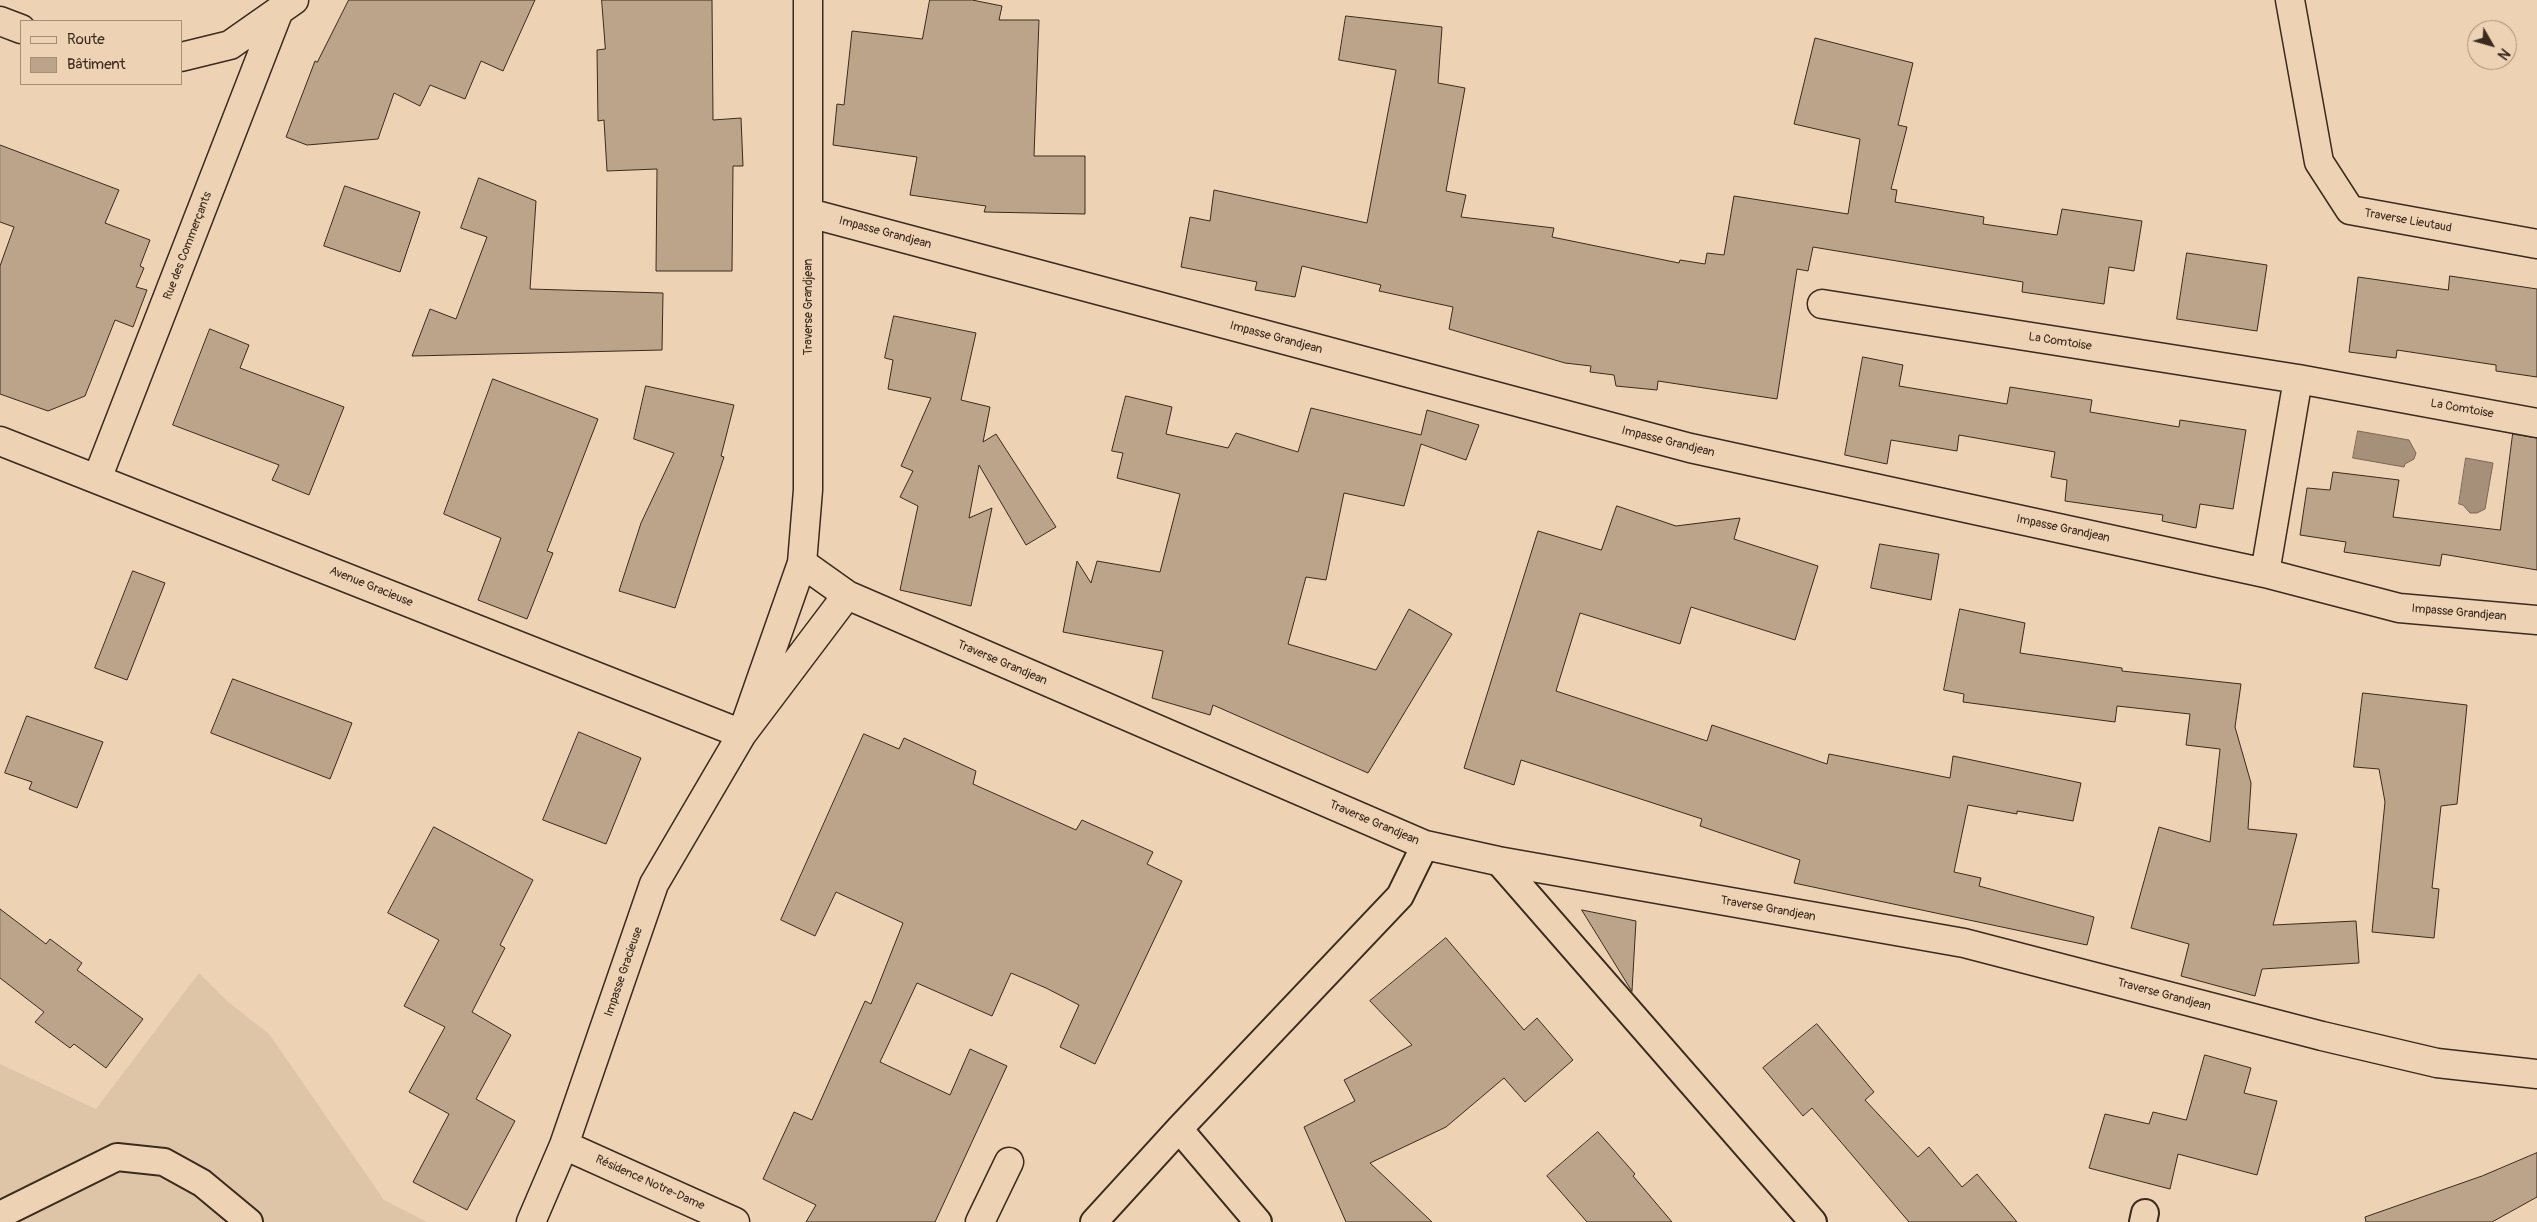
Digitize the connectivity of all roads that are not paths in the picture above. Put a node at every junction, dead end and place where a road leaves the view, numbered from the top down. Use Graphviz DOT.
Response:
graph roads {
  1 [pos="808,0"];
  2 [pos="2290,0"];
  3 [pos="286,6"];
  4 [pos="0,21"];
  5 [pos="20,29"];
  6 [pos="182,57"];
  7 [pos="809,213"];
  8 [pos="2537,244"];
  9 [pos="1822,304"];
  10 [pos="2298,379"];
  11 [pos="2537,423"];
  12 [pos="0,441"];
  13 [pos="97,479"];
  14 [pos="802,563"];
  15 [pos="2265,573"];
  16 [pos="847,595"];
  17 [pos="2537,620"];
  18 [pos="742,734"];
  19 [pos="1425,845"];
  20 [pos="1498,861"];
  21 [pos="2537,1074"];
  22 [pos="1179,1130"];
  23 [pos="564,1145"];
  24 [pos="1009,1162"];
  25 [pos="0,1215"];
  26 [pos="249,1222"];
  27 [pos="531,1222"];
  28 [pos="735,1222"];
  29 [pos="980,1222"];
  30 [pos="1094,1222"];
  31 [pos="1258,1222"];
  32 [pos="1813,1222"];
  1 -- 7 [label="street, Traverse Grandjean"];
  2 -- 8 [label="street, Traverse Lieutaud"];
  3 -- 6 [label="street"];
  3 -- 13 [label="street, Rue des Commerçants"];
  4 -- 5 [label="street"];
  7 -- 14 [label="street, Traverse Grandjean"];
  7 -- 15 [label="street, Impasse Grandjean"];
  9 -- 10 [label="street, La Comtoise"];
  10 -- 11 [label="street, La Comtoise"];
  10 -- 15 [label="street"];
  12 -- 13 [label="street, Avenue Gracieuse"];
  13 -- 18 [label="street, Avenue Gracieuse"];
  14 -- 16 [label="street, Traverse Grandjean"];
  14 -- 18 [label="street, Impasse Gracieuse"];
  15 -- 17 [label="street, Impasse Grandjean"];
  16 -- 18 [label="street, Impasse Gracieuse"];
  16 -- 19 [label="street, Traverse Grandjean"];
  18 -- 23 [label="street, Impasse Gracieuse"];
  19 -- 20 [label="street, Traverse Grandjean"];
  19 -- 22 [label="lane"];
  20 -- 21 [label="street, Traverse Grandjean"];
  20 -- 32 [label="lane"];
  22 -- 30 [label="lane"];
  22 -- 31 [label="lane"];
  23 -- 27 [label="street, Impasse Gracieuse"];
  23 -- 28 [label="street, Résidence Notre-Dame"];
  24 -- 29 [label="street"];
  25 -- 26 [label="lane"];
}
